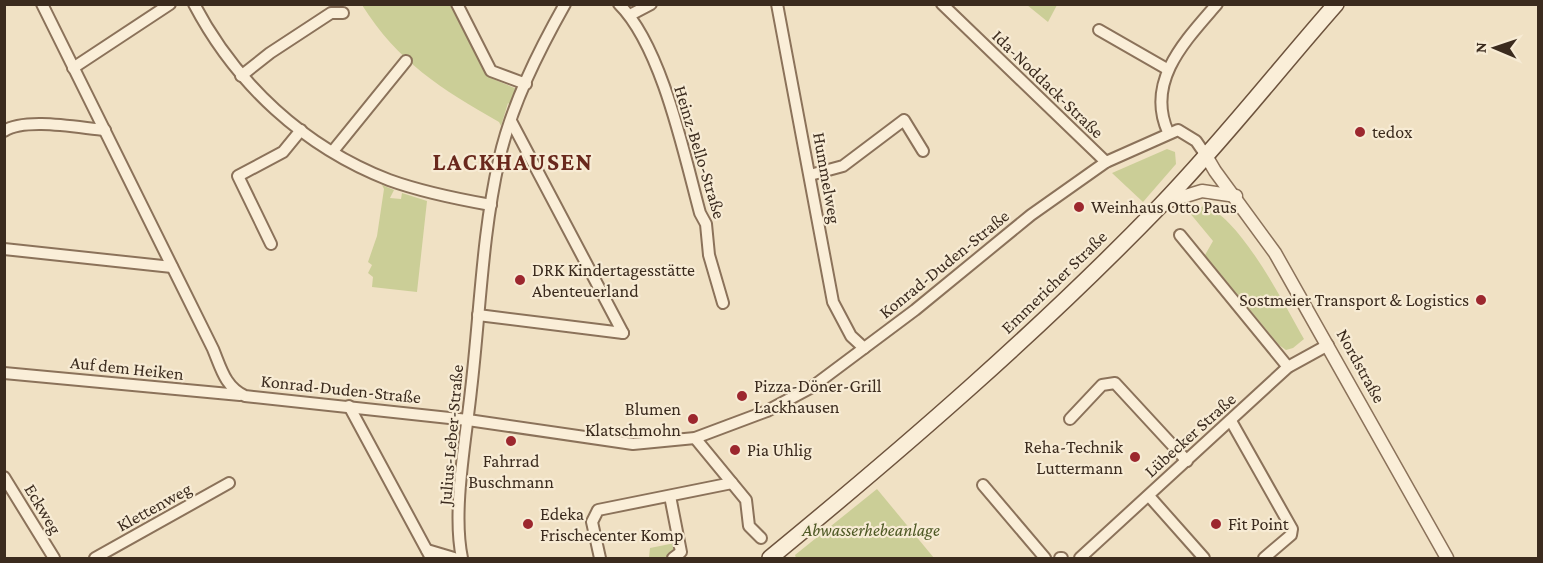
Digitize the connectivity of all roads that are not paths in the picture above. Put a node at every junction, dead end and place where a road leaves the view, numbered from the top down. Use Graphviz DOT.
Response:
graph roads {
  1 [pos="42,4"];
  2 [pos="171,4"];
  3 [pos="194,4"];
  4 [pos="457,4"];
  5 [pos="565,4"];
  6 [pos="619,4"];
  7 [pos="651,4"];
  8 [pos="777,4"];
  9 [pos="942,4"];
  10 [pos="1217,4"];
  11 [pos="1336,4"];
  12 [pos="343,13"];
  13 [pos="630,15"];
  14 [pos="1099,30"];
  15 [pos="406,61"];
  16 [pos="73,68"];
  17 [pos="1167,69"];
  18 [pos="241,76"];
  19 [pos="526,84"];
  20 [pos="511,122"];
  21 [pos="105,130"];
  22 [pos="301,130"];
  23 [pos="4,131"];
  24 [pos="1168,132"];
  25 [pos="333,151"];
  26 [pos="922,151"];
  27 [pos="1205,154"];
  28 [pos="1106,162"];
  29 [pos="810,175"];
  30 [pos="1236,196"];
  31 [pos="1162,203"];
  32 [pos="491,205"];
  33 [pos="1180,235"];
  34 [pos="271,243"];
  35 [pos="4,249"];
  36 [pos="172,267"];
  37 [pos="723,303"];
  38 [pos="478,315"];
  39 [pos="1328,345"];
  40 [pos="864,348"];
  41 [pos="1288,367"];
  42 [pos="4,373"];
  43 [pos="245,396"];
  44 [pos="349,406"];
  45 [pos="1070,419"];
  46 [pos="468,420"];
  47 [pos="1231,421"];
  48 [pos="695,438"];
  49 [pos="1187,461"];
  50 [pos="4,477"];
  51 [pos="230,483"];
  52 [pos="732,483"];
  53 [pos="983,485"];
  54 [pos="670,496"];
  55 [pos="1149,496"];
  56 [pos="761,538"];
  57 [pos="429,554"];
  58 [pos="54,558"];
  59 [pos="95,558"];
  60 [pos="454,558"];
  61 [pos="462,558"];
  62 [pos="600,558"];
  63 [pos="673,558"];
  64 [pos="770,558"];
  65 [pos="1045,558"];
  66 [pos="1080,558"];
  67 [pos="1204,558"];
  68 [pos="1264,558"];
  69 [pos="1447,558"];
  1 -- 16 [label="street, Konrad-Duden-Straße"];
  2 -- 16 [label="street"];
  3 -- 18 [label="street"];
  4 -- 19 [label="street"];
  5 -- 19 [label="street, Julius-Leber-Straße"];
  6 -- 13 [label="street, Heinz-Bello-Straße"];
  7 -- 13 [label="street"];
  8 -- 29 [label="street, Hummelweg"];
  9 -- 28 [label="street, Ida-Noddack-Straße"];
  10 -- 17 [label="street"];
  11 -- 27 [label="main road, Emmericher Straße"];
  12 -- 18 [label="street"];
  13 -- 37 [label="street, Heinz-Bello-Straße"];
  14 -- 17 [label="street"];
  15 -- 25 [label="street"];
  16 -- 21 [label="street, Konrad-Duden-Straße"];
  17 -- 24 [label="street"];
  18 -- 22 [label="street"];
  19 -- 20 [label="street, Julius-Leber-Straße"];
  20 -- 32 [label="street, Julius-Leber-Straße"];
  20 -- 38 [label="street"];
  21 -- 23 [label="street"];
  21 -- 36 [label="street, Konrad-Duden-Straße"];
  22 -- 25 [label="street"];
  22 -- 34 [label="street"];
  24 -- 27 [label="street"];
  24 -- 28 [label="street, Konrad-Duden-Straße"];
  25 -- 32 [label="street"];
  26 -- 29 [label="street"];
  27 -- 30 [label="street, Nordstraße"];
  27 -- 31 [label="main road, Emmericher Straße"];
  28 -- 40 [label="street, Konrad-Duden-Straße"];
  29 -- 40 [label="street, Hummelweg"];
  30 -- 31 [label="street"];
  30 -- 39 [label="street, Nordstraße"];
  31 -- 64 [label="main road, Emmericher Straße"];
  32 -- 38 [label="street, Julius-Leber-Straße"];
  33 -- 41 [label="street"];
  35 -- 36 [label="street"];
  36 -- 43 [label="street, Konrad-Duden-Straße"];
  38 -- 46 [label="street, Julius-Leber-Straße"];
  39 -- 41 [label="street, Lübecker Straße"];
  39 -- 69 [label="street, Nordstraße"];
  40 -- 48 [label="street, Konrad-Duden-Straße"];
  41 -- 47 [label="street, Lübecker Straße"];
  42 -- 43 [label="street, Auf dem Heiken"];
  43 -- 44 [label="street, Konrad-Duden-Straße"];
  44 -- 46 [label="street, Konrad-Duden-Straße"];
  44 -- 57 [label="street"];
  45 -- 49 [label="street"];
  46 -- 48 [label="street, Konrad-Duden-Straße"];
  46 -- 61 [label="street, Julius-Leber-Straße"];
  47 -- 49 [label="street, Lübecker Straße"];
  47 -- 68 [label="street"];
  48 -- 52 [label="street"];
  49 -- 55 [label="street, Lübecker Straße"];
  50 -- 58 [label="street, Eckweg"];
  51 -- 59 [label="street, Klettenweg"];
  52 -- 54 [label="street"];
  52 -- 56 [label="street"];
  53 -- 65 [label="street"];
  54 -- 62 [label="street"];
  54 -- 63 [label="street"];
  55 -- 66 [label="street, Lübecker Straße"];
  55 -- 67 [label="street"];
  57 -- 60 [label="street"];
}
